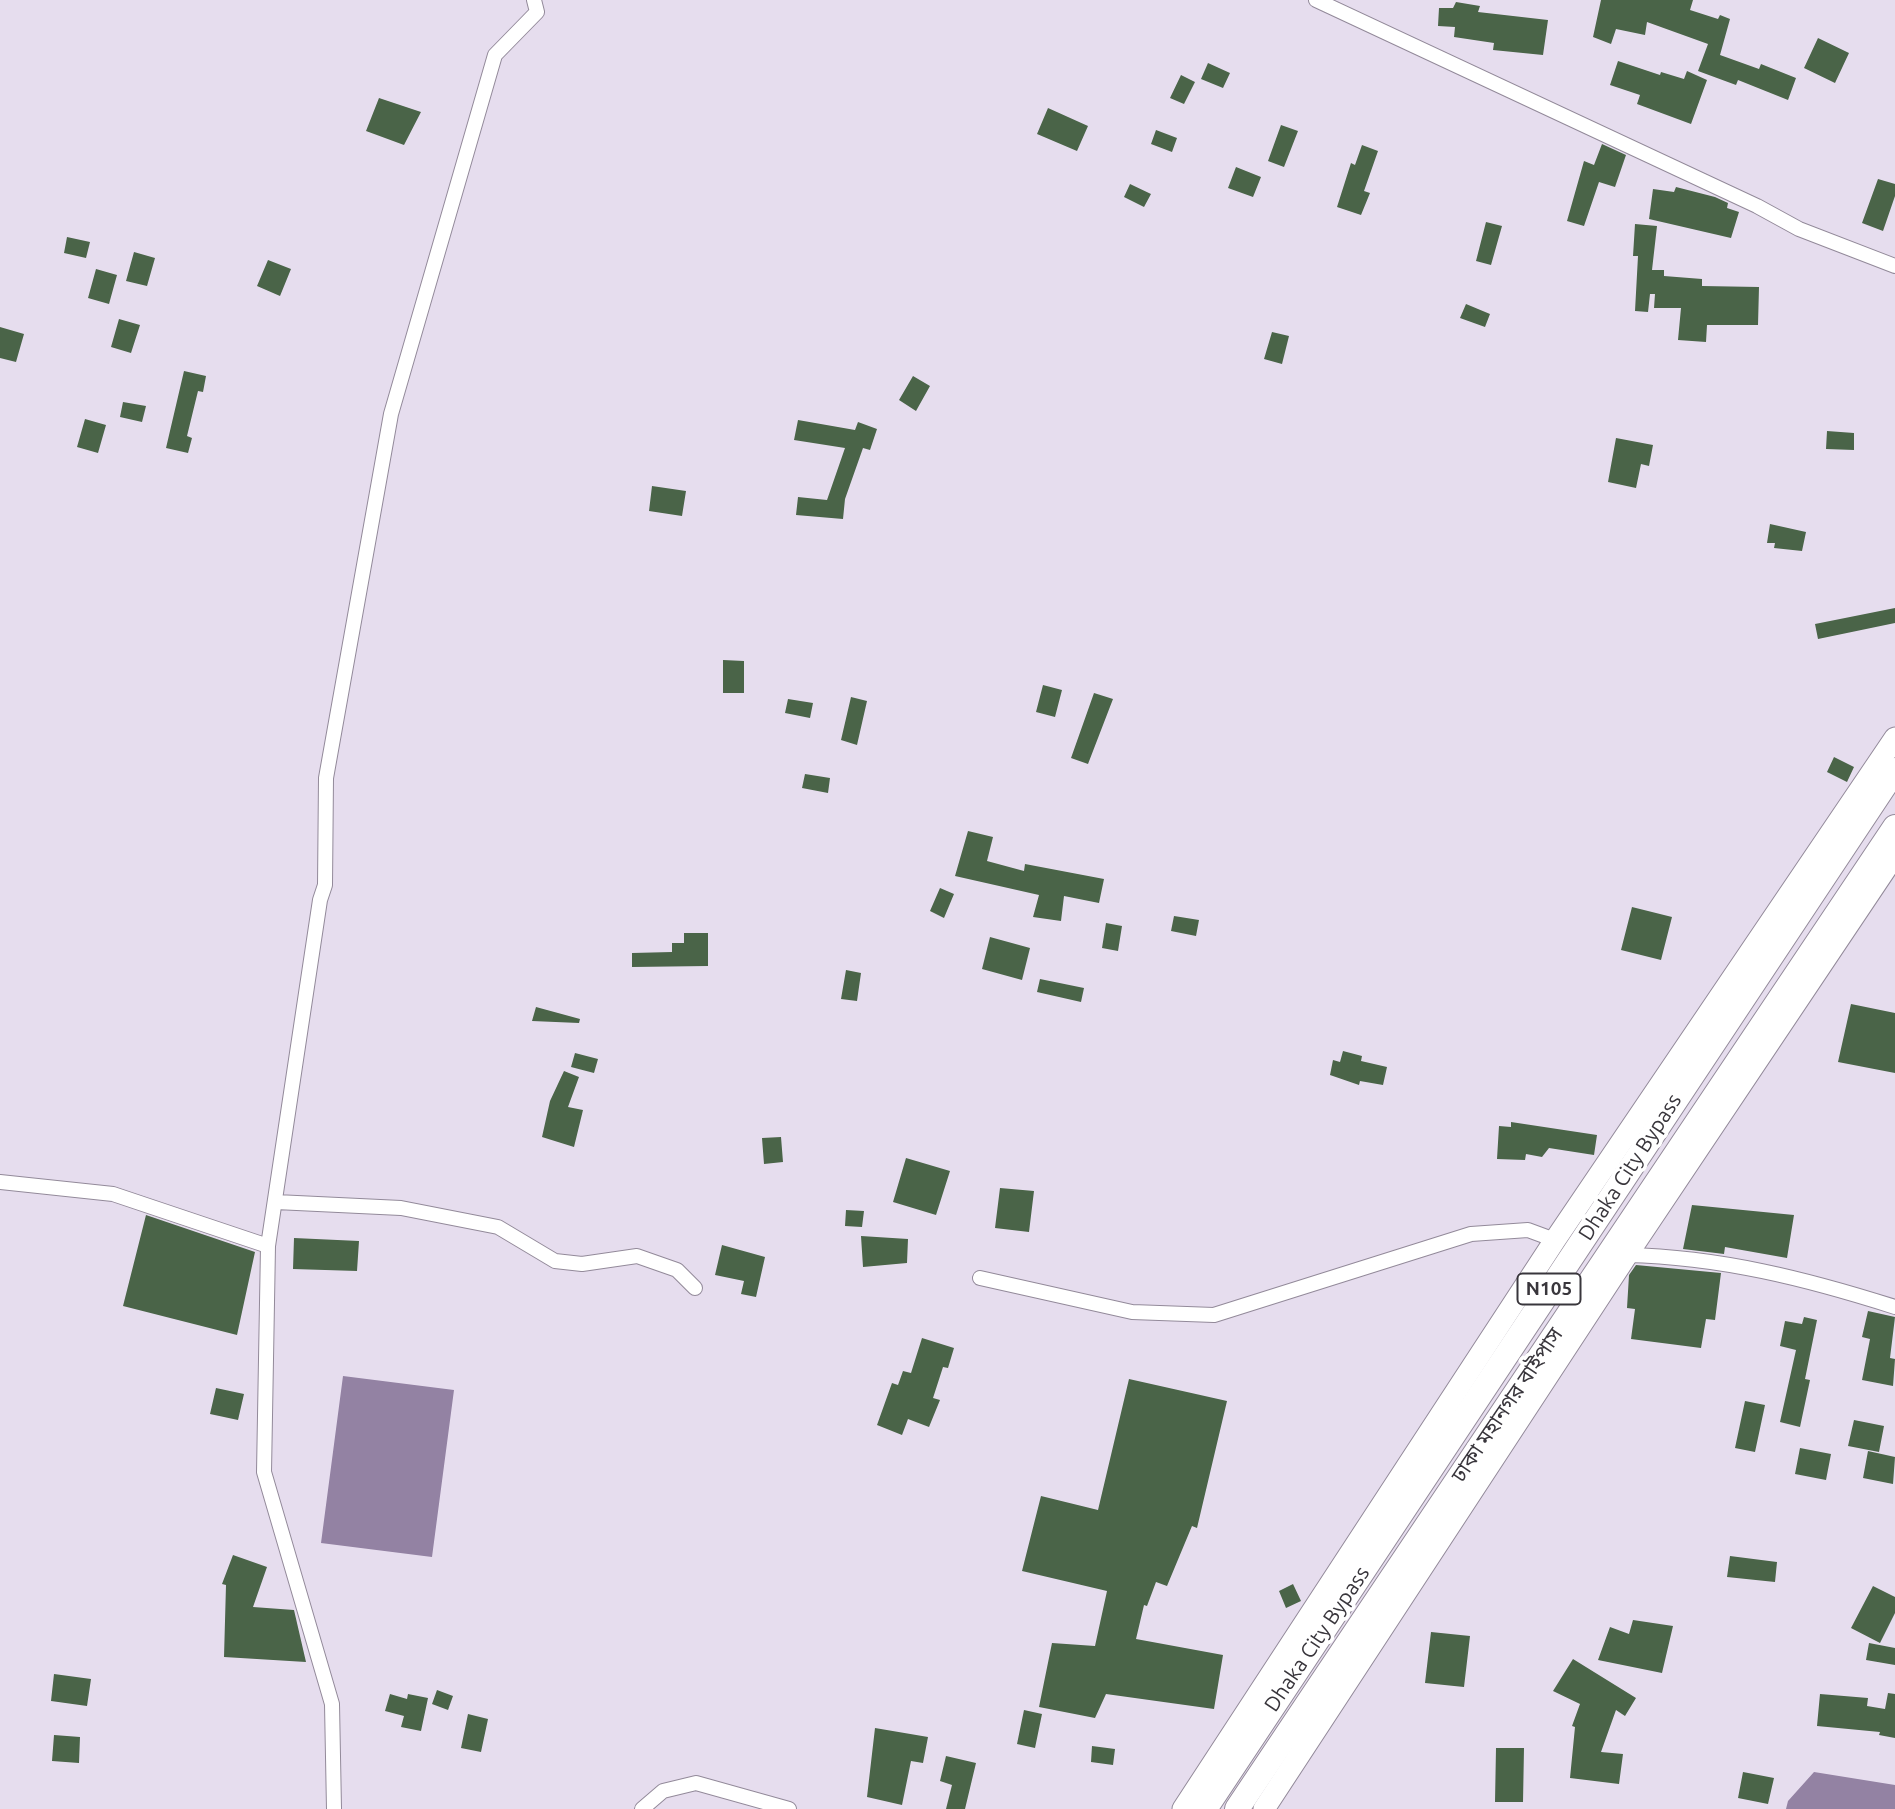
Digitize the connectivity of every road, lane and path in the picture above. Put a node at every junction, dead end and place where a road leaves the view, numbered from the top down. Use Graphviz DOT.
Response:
graph roads {
  1 [pos="534,0"];
  2 [pos="1316,0"];
  3 [pos="1895,266"];
  4 [pos="1895,738"];
  5 [pos="1895,771"];
  6 [pos="1895,827"];
  7 [pos="1895,855"];
  8 [pos="0,1182"];
  9 [pos="275,1202"];
  10 [pos="1555,1240"];
  11 [pos="268,1246"];
  12 [pos="1627,1255"];
  13 [pos="980,1278"];
  14 [pos="695,1289"];
  15 [pos="1895,1307"];
  16 [pos="334,1809"];
  17 [pos="642,1809"];
  18 [pos="789,1809"];
  19 [pos="1183,1809"];
  20 [pos="1205,1809"];
  21 [pos="1237,1809"];
  22 [pos="1265,1809"];
  1 -- 9 [label="street"];
  2 -- 3 [label="street"];
  4 -- 10 [label="main road"];
  5 -- 20 [label="highway, Dhaka City Bypass / N105"];
  6 -- 21 [label="highway, ঢাকা মহানগর বাইপাস / N105"];
  7 -- 12 [label="main road"];
  8 -- 11 [label="street"];
  9 -- 11 [label="street"];
  9 -- 14 [label="street"];
  10 -- 13 [label="street"];
  10 -- 19 [label="main road"];
  11 -- 16 [label="street"];
  12 -- 15 [label="street"];
  12 -- 22 [label="main road"];
  17 -- 18 [label="street"];
}
